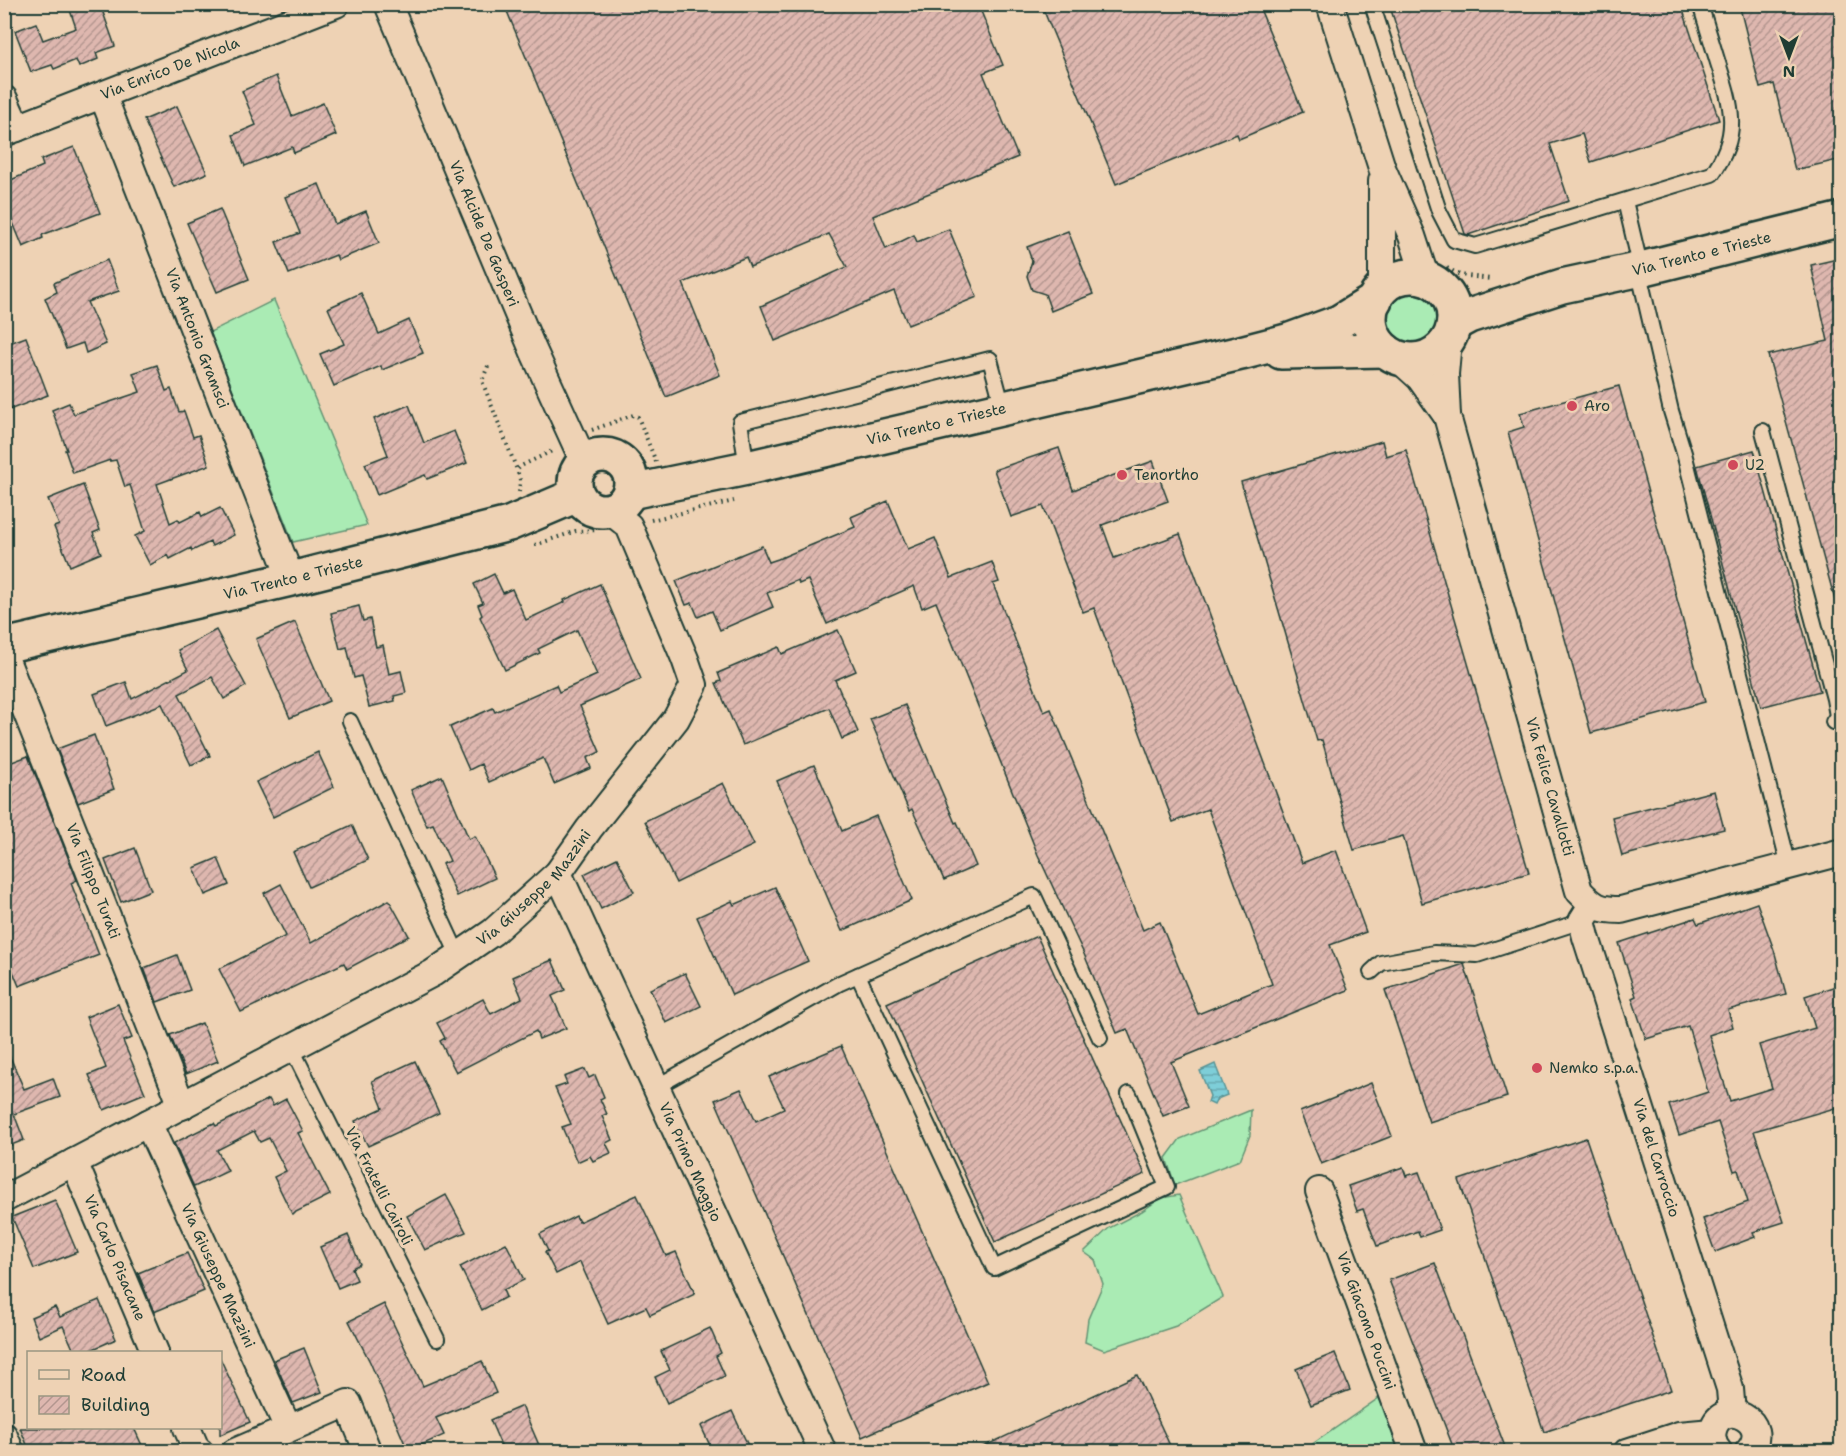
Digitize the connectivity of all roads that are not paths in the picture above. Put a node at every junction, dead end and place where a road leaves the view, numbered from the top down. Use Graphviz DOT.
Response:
graph roads {
  1 [pos="336,4"];
  2 [pos="388,4"];
  3 [pos="1330,4"];
  4 [pos="1372,4"];
  5 [pos="1700,4"];
  6 [pos="103,96"];
  7 [pos="4,99"];
  8 [pos="11,130"];
  9 [pos="1382,168"];
  10 [pos="1625,201"];
  11 [pos="1842,219"];
  12 [pos="1639,269"];
  13 [pos="1433,283"];
  14 [pos="1562,286"];
  15 [pos="1378,295"];
  16 [pos="1451,332"];
  17 [pos="1241,353"];
  18 [pos="1392,354"];
  19 [pos="1003,408"];
  20 [pos="1447,416"];
  21 [pos="1763,431"];
  22 [pos="584,462"];
  23 [pos="746,483"];
  24 [pos="577,495"];
  25 [pos="623,509"];
  26 [pos="291,579"];
  27 [pos="4,646"];
  28 [pos="4,655"];
  29 [pos="350,721"];
  30 [pos="1833,722"];
  31 [pos="1842,852"];
  32 [pos="1789,866"];
  33 [pos="558,873"];
  34 [pos="1587,913"];
  35 [pos="459,957"];
  36 [pos="1371,972"];
  37 [pos="858,975"];
  38 [pos="1100,1038"];
  39 [pos="292,1049"];
  40 [pos="656,1087"];
  41 [pos="1129,1094"];
  42 [pos="182,1106"];
  43 [pos="148,1123"];
  44 [pos="74,1162"];
  45 [pos="1319,1191"];
  46 [pos="4,1199"];
  47 [pos="437,1339"];
  48 [pos="154,1351"];
  49 [pos="1732,1413"];
  50 [pos="288,1428"];
  51 [pos="187,1429"];
  52 [pos="4,1436"];
  53 [pos="1715,1442"];
  54 [pos="11,1452"];
  55 [pos="200,1452"];
  56 [pos="236,1452"];
  57 [pos="368,1452"];
  58 [pos="823,1452"];
  59 [pos="1414,1452"];
  60 [pos="1627,1452"];
  61 [pos="1748,1452"];
  1 -- 6 [label="street, Via Enrico De Nicola"];
  2 -- 22 [label="street, Via Alcide De Gasperi"];
  3 -- 9 [label="street"];
  4 -- 10 [label="lane"];
  5 -- 10 [label="lane"];
  6 -- 8 [label="street, Via Enrico De Nicola"];
  6 -- 26 [label="street, Via Antonio Gramsci"];
  7 -- 8 [label="street"];
  9 -- 13 [label="street"];
  9 -- 15 [label="street"];
  10 -- 12 [label="lane"];
  11 -- 12 [label="street, Via Trento e Trieste"];
  12 -- 14 [label="street, Via Trento e Trieste"];
  12 -- 32 [label="lane"];
  13 -- 14 [label="street, Via Trento e Trieste"];
  13 -- 15 [label="street, Via Trento e Trieste"];
  13 -- 16 [label="street"];
  14 -- 16 [label="street, Via Trento e Trieste"];
  15 -- 17 [label="street, Via Trento e Trieste"];
  15 -- 18 [label="street"];
  16 -- 18 [label="street, Via Trento e Trieste"];
  16 -- 20 [label="street, Via Felice Cavallotti"];
  17 -- 18 [label="street, Via Trento e Trieste"];
  17 -- 19 [label="street, Via Trento e Trieste"];
  18 -- 20 [label="street, Via Felice Cavallotti"];
  19 -- 23 [label="street, Via Trento e Trieste"];
  19 -- 23 [label="lane"];
  20 -- 34 [label="street, Via Felice Cavallotti"];
  21 -- 30 [label="lane"];
  22 -- 24 [label="street"];
  22 -- 25 [label="street"];
  23 -- 25 [label="street, Via Trento e Trieste"];
  24 -- 25 [label="street, Via Trento e Trieste"];
  24 -- 26 [label="street, Via Trento e Trieste"];
  25 -- 33 [label="street, Via Giuseppe Mazzini"];
  26 -- 27 [label="street, Via Trento e Trieste"];
  28 -- 42 [label="street, Via Filippo Turati"];
  29 -- 35 [label="lane"];
  31 -- 32 [label="street"];
  32 -- 34 [label="street"];
  33 -- 35 [label="street, Via Giuseppe Mazzini"];
  33 -- 40 [label="street, Via Primo Maggio"];
  34 -- 36 [label="lane"];
  34 -- 49 [label="street, Via del Carroccio"];
  35 -- 39 [label="street, Via Giuseppe Mazzini"];
  37 -- 38 [label="lane"];
  37 -- 40 [label="lane"];
  37 -- 41 [label="lane"];
  39 -- 42 [label="street, Via Giuseppe Mazzini"];
  39 -- 47 [label="lane, Via Fratelli Cairoli"];
  40 -- 58 [label="street, Via Primo Maggio"];
  42 -- 43 [label="street, Via Giuseppe Mazzini"];
  43 -- 44 [label="street, Via Giuseppe Mazzini"];
  43 -- 50 [label="street, Via Giuseppe Mazzini"];
  44 -- 46 [label="street, Via Giuseppe Mazzini"];
  44 -- 48 [label="street, Via Carlo Pisacane"];
  45 -- 59 [label="street, Via Giacomo Puccini"];
  49 -- 53 [label="street"];
  49 -- 61 [label="street"];
  50 -- 56 [label="street"];
  50 -- 57 [label="street"];
  51 -- 55 [label="street"];
  52 -- 54 [label="street"];
  53 -- 60 [label="street"];
}
